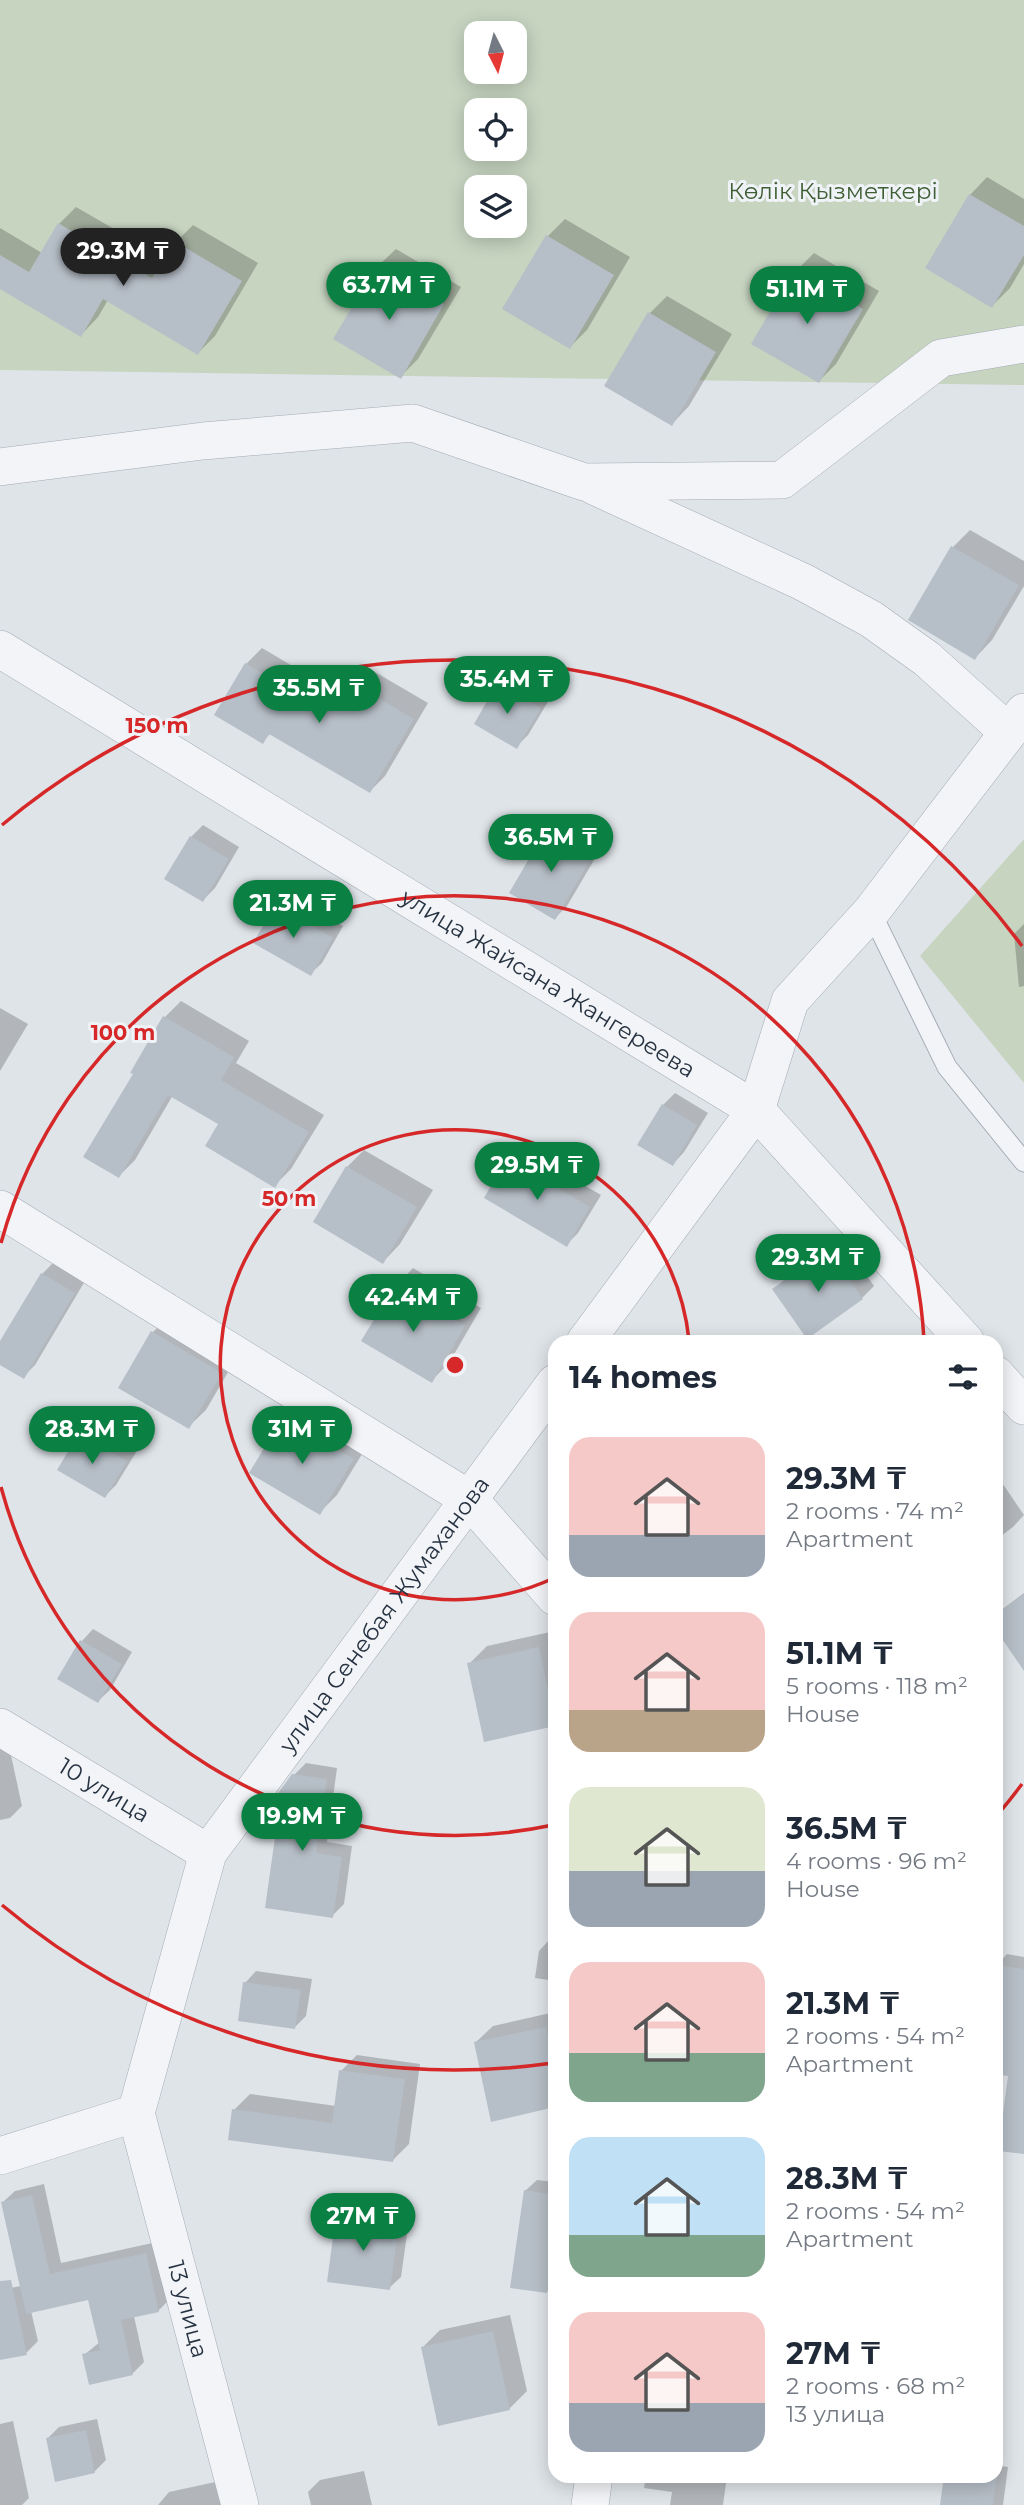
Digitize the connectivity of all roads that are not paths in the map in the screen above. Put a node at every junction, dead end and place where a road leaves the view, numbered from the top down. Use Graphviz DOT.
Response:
graph roads {
  1 [pos="1024,344"];
  2 [pos="0,467"];
  3 [pos="584,482"];
  4 [pos="0,649"];
  5 [pos="1016,722"];
  6 [pos="871,912"];
  7 [pos="756,1110"];
  8 [pos="1024,1162"];
  9 [pos="0,1209"];
  10 [pos="590,1335"];
  11 [pos="960,1335"];
  12 [pos="1003,1383"];
  13 [pos="548,1392"];
  14 [pos="1024,1406"];
  15 [pos="469,1499"];
  16 [pos="548,1589"];
  17 [pos="0,1727"];
  18 [pos="208,1853"];
  19 [pos="136,2113"];
  20 [pos="0,2157"];
  21 [pos="593,2483"];
  22 [pos="240,2505"];
  23 [pos="590,2505"];
  1 -- 3 [label="street"];
  2 -- 3 [label="street"];
  3 -- 5 [label="street"];
  4 -- 7 [label="street, улица Жайсана Жангереева"];
  5 -- 6 [label="street"];
  6 -- 7 [label="street"];
  6 -- 8 [label="lane"];
  7 -- 10 [label="street"];
  7 -- 11 [label="street, улица Жайсана Жангереева"];
  9 -- 15 [label="street"];
  12 -- 14 [label="street"];
  13 -- 15 [label="street, улица Сенебая Жумаханова"];
  15 -- 16 [label="street"];
  15 -- 18 [label="street, улица Сенебая Жумаханова"];
  17 -- 18 [label="street, 10 улица"];
  18 -- 19 [label="street, улица Сенебая Жумаханова"];
  19 -- 20 [label="street"];
  19 -- 22 [label="street, 13 улица"];
  21 -- 23 [label="street"];
}
